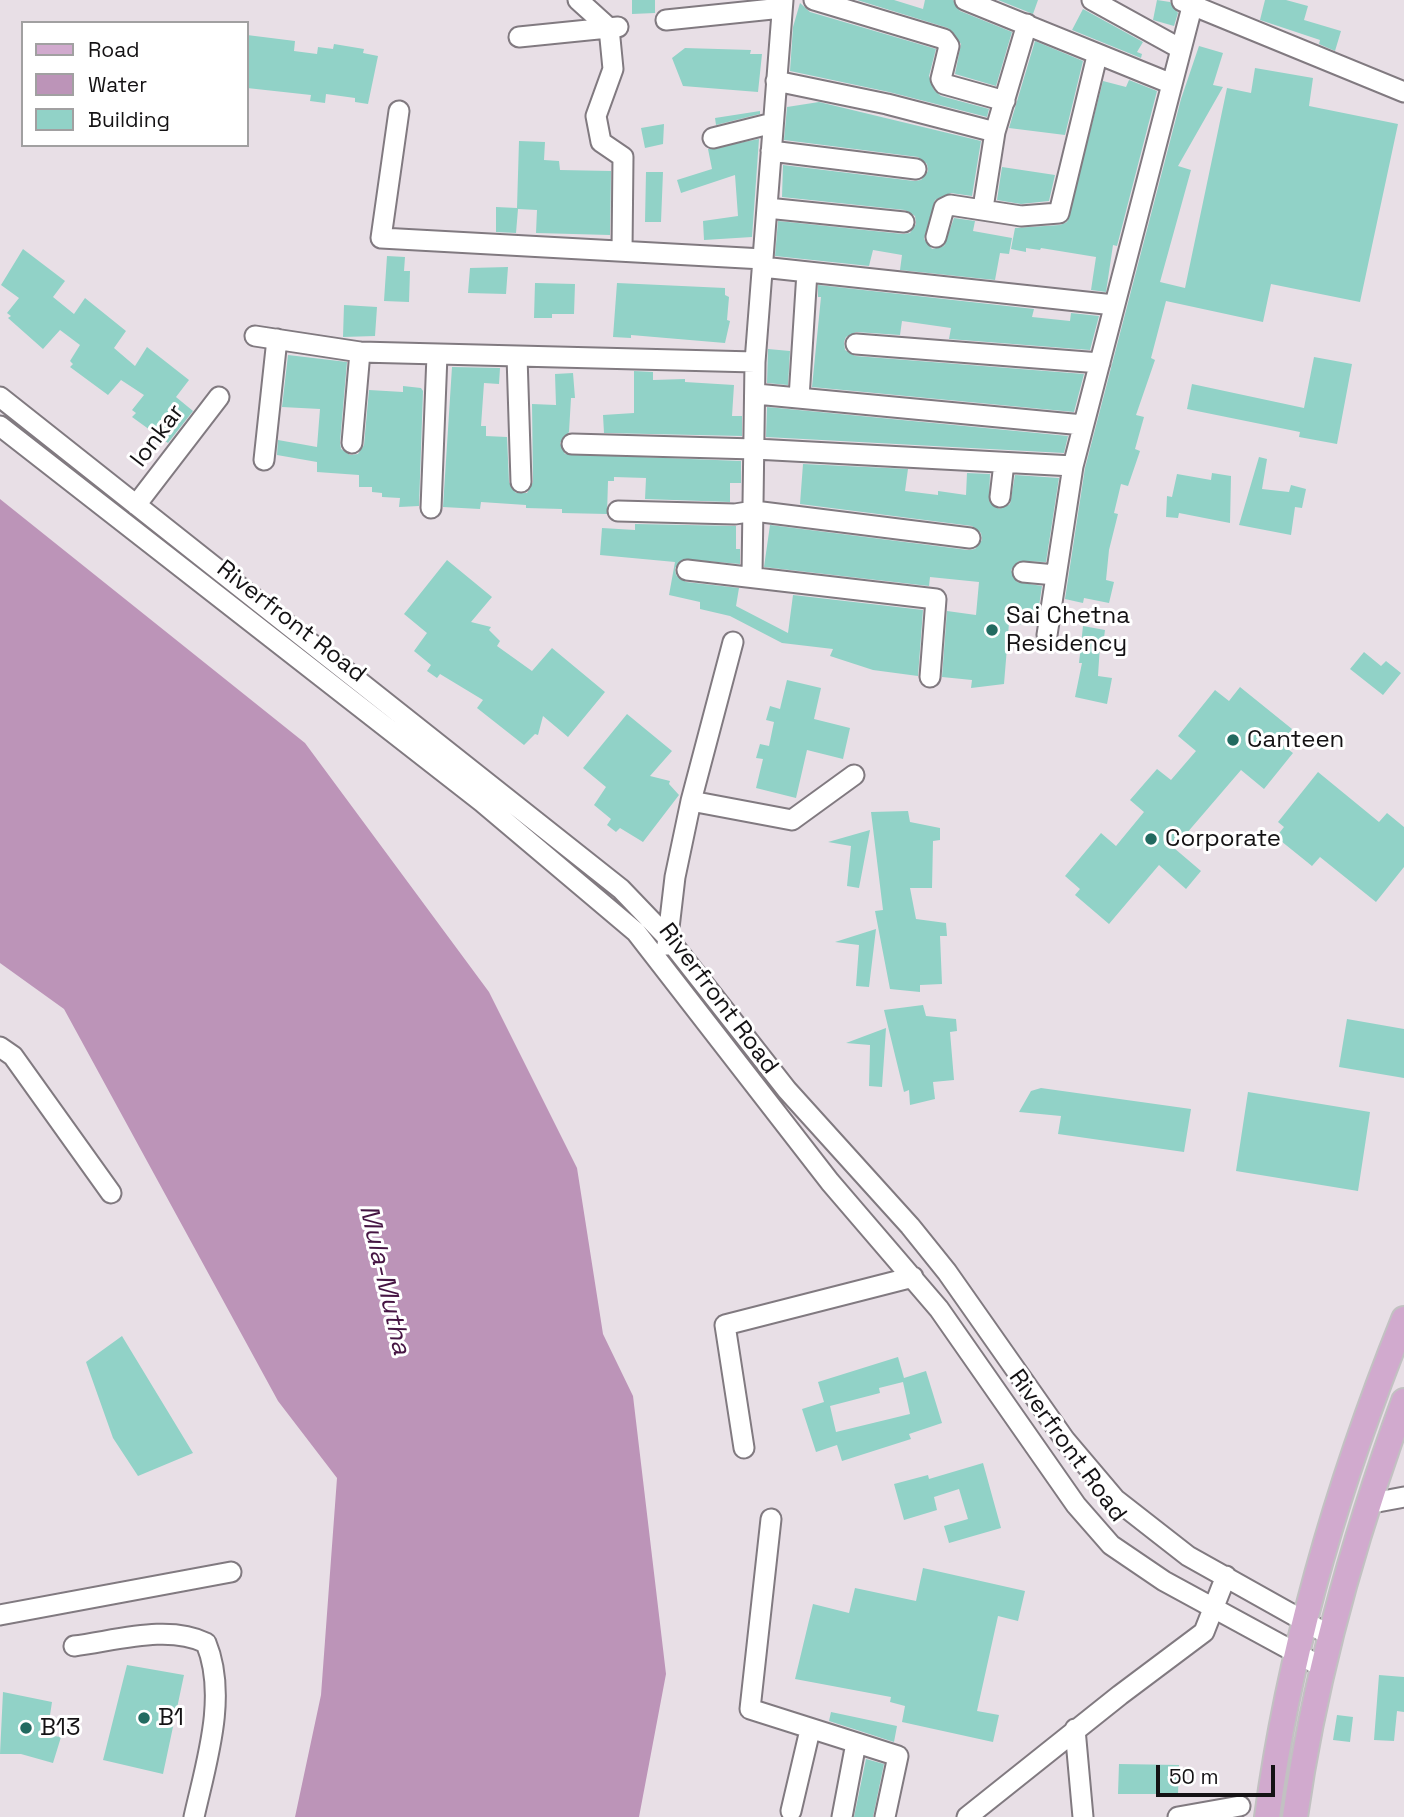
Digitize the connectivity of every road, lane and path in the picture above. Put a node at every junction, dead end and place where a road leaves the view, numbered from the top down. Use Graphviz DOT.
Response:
graph roads {
  1 [pos="578,0"];
  2 [pos="814,0"];
  3 [pos="965,0"];
  4 [pos="1092,0"];
  5 [pos="782,4"];
  6 [pos="1186,4"];
  7 [pos="666,20"];
  8 [pos="1027,24"];
  9 [pos="616,27"];
  10 [pos="519,37"];
  11 [pos="1181,49"];
  12 [pos="1097,56"];
  13 [pos="776,81"];
  14 [pos="1172,84"];
  15 [pos="1404,92"];
  16 [pos="1005,101"];
  17 [pos="398,111"];
  18 [pos="773,123"];
  19 [pos="995,132"];
  20 [pos="713,138"];
  21 [pos="771,150"];
  22 [pos="916,169"];
  23 [pos="766,208"];
  24 [pos="983,208"];
  25 [pos="904,222"];
  26 [pos="936,237"];
  27 [pos="622,251"];
  28 [pos="762,263"];
  29 [pos="807,272"];
  30 [pos="1114,305"];
  31 [pos="255,336"];
  32 [pos="277,339"];
  33 [pos="856,344"];
  34 [pos="360,352"];
  35 [pos="437,355"];
  36 [pos="517,356"];
  37 [pos="755,362"];
  38 [pos="1100,363"];
  39 [pos="756,394"];
  40 [pos="0,397"];
  41 [pos="219,397"];
  42 [pos="799,398"];
  43 [pos="1083,425"];
  44 [pos="0,426"];
  45 [pos="352,443"];
  46 [pos="572,444"];
  47 [pos="755,449"];
  48 [pos="264,460"];
  49 [pos="1004,463"];
  50 [pos="1073,466"];
  51 [pos="521,482"];
  52 [pos="1000,497"];
  53 [pos="136,505"];
  54 [pos="431,508"];
  55 [pos="754,510"];
  56 [pos="618,511"];
  57 [pos="970,538"];
  58 [pos="687,570"];
  59 [pos="1023,572"];
  60 [pos="752,575"];
  61 [pos="1055,575"];
  62 [pos="1047,635"];
  63 [pos="733,642"];
  64 [pos="930,677"];
  65 [pos="854,775"];
  66 [pos="691,801"];
  67 [pos="667,937"];
  68 [pos="667,967"];
  69 [pos="0,1047"];
  70 [pos="111,1193"];
  71 [pos="913,1277"];
  72 [pos="1404,1319"];
  73 [pos="1404,1401"];
  74 [pos="744,1448"];
  75 [pos="1404,1497"];
  76 [pos="1367,1504"];
  77 [pos="771,1518"];
  78 [pos="231,1572"];
  79 [pos="1226,1576"];
  80 [pos="1216,1607"];
  81 [pos="0,1615"];
  82 [pos="1304,1619"];
  83 [pos="1329,1635"];
  84 [pos="74,1646"];
  85 [pos="1297,1652"];
  86 [pos="1322,1667"];
  87 [pos="1076,1729"];
  88 [pos="810,1730"];
  89 [pos="856,1743"];
  90 [pos="1240,1806"];
  91 [pos="791,1811"];
  92 [pos="194,1817"];
  93 [pos="842,1817"];
  94 [pos="885,1817"];
  95 [pos="967,1817"];
  96 [pos="1083,1817"];
  97 [pos="1178,1817"];
  98 [pos="1267,1817"];
  99 [pos="1295,1817"];
  1 -- 9 [label="street"];
  2 -- 16 [label="street"];
  3 -- 8 [label="street"];
  4 -- 11 [label="street"];
  5 -- 7 [label="street"];
  5 -- 13 [label="street"];
  6 -- 11 [label="street"];
  6 -- 15 [label="street"];
  8 -- 12 [label="street"];
  8 -- 16 [label="street"];
  9 -- 10 [label="street"];
  9 -- 27 [label="street"];
  11 -- 14 [label="street"];
  12 -- 14 [label="street"];
  12 -- 24 [label="street"];
  13 -- 18 [label="street"];
  13 -- 19 [label="street"];
  14 -- 30 [label="street"];
  16 -- 19 [label="street"];
  17 -- 27 [label="street"];
  18 -- 20 [label="street"];
  18 -- 21 [label="street"];
  19 -- 24 [label="street"];
  21 -- 22 [label="street"];
  21 -- 23 [label="street"];
  23 -- 25 [label="street"];
  23 -- 28 [label="street"];
  24 -- 26 [label="street"];
  27 -- 28 [label="street"];
  28 -- 29 [label="street"];
  28 -- 37 [label="street"];
  29 -- 30 [label="street"];
  29 -- 42 [label="street"];
  30 -- 38 [label="street"];
  31 -- 32 [label="street"];
  32 -- 34 [label="street"];
  32 -- 48 [label="street"];
  33 -- 38 [label="street"];
  34 -- 35 [label="street"];
  34 -- 45 [label="street"];
  35 -- 36 [label="street"];
  35 -- 54 [label="street"];
  36 -- 37 [label="street"];
  36 -- 51 [label="street"];
  37 -- 39 [label="street"];
  38 -- 43 [label="street"];
  39 -- 42 [label="street"];
  39 -- 47 [label="street"];
  40 -- 53 [label="street, Riverfront Road"];
  41 -- 53 [label="street, lonkar"];
  42 -- 43 [label="street"];
  43 -- 50 [label="street"];
  44 -- 68 [label="street, Riverfront Road"];
  46 -- 47 [label="street"];
  47 -- 49 [label="street"];
  47 -- 55 [label="street"];
  49 -- 50 [label="street"];
  49 -- 52 [label="street"];
  50 -- 61 [label="street"];
  53 -- 67 [label="street, Riverfront Road"];
  55 -- 56 [label="street"];
  55 -- 57 [label="street"];
  55 -- 60 [label="street"];
  58 -- 60 [label="street"];
  59 -- 61 [label="street"];
  60 -- 64 [label="street"];
  61 -- 62 [label="street"];
  63 -- 66 [label="street"];
  65 -- 66 [label="street"];
  66 -- 67 [label="street"];
  67 -- 68 [label="street"];
  67 -- 79 [label="street, Riverfront Road"];
  68 -- 71 [label="street, Riverfront Road"];
  69 -- 70 [label="street"];
  71 -- 74 [label="street"];
  71 -- 80 [label="street, Riverfront Road"];
  72 -- 82 [label="main road"];
  73 -- 76 [label="main road"];
  75 -- 76 [label="street"];
  76 -- 83 [label="main road"];
  77 -- 88 [label="street"];
  78 -- 81 [label="street"];
  79 -- 80 [label="street"];
  79 -- 82 [label="street, Riverfront Road"];
  80 -- 85 [label="street, Riverfront Road"];
  80 -- 87 [label="street"];
  82 -- 83 [label="street, Riverfront Road"];
  82 -- 85 [label="main road"];
  83 -- 86 [label="main road"];
  84 -- 92 [label="street"];
  85 -- 86 [label="street, Riverfront Road"];
  85 -- 98 [label="main road"];
  86 -- 99 [label="main road"];
  87 -- 95 [label="street"];
  87 -- 96 [label="street"];
  88 -- 89 [label="street"];
  88 -- 91 [label="street"];
  89 -- 93 [label="street"];
  89 -- 94 [label="street"];
  90 -- 97 [label="street"];
}
